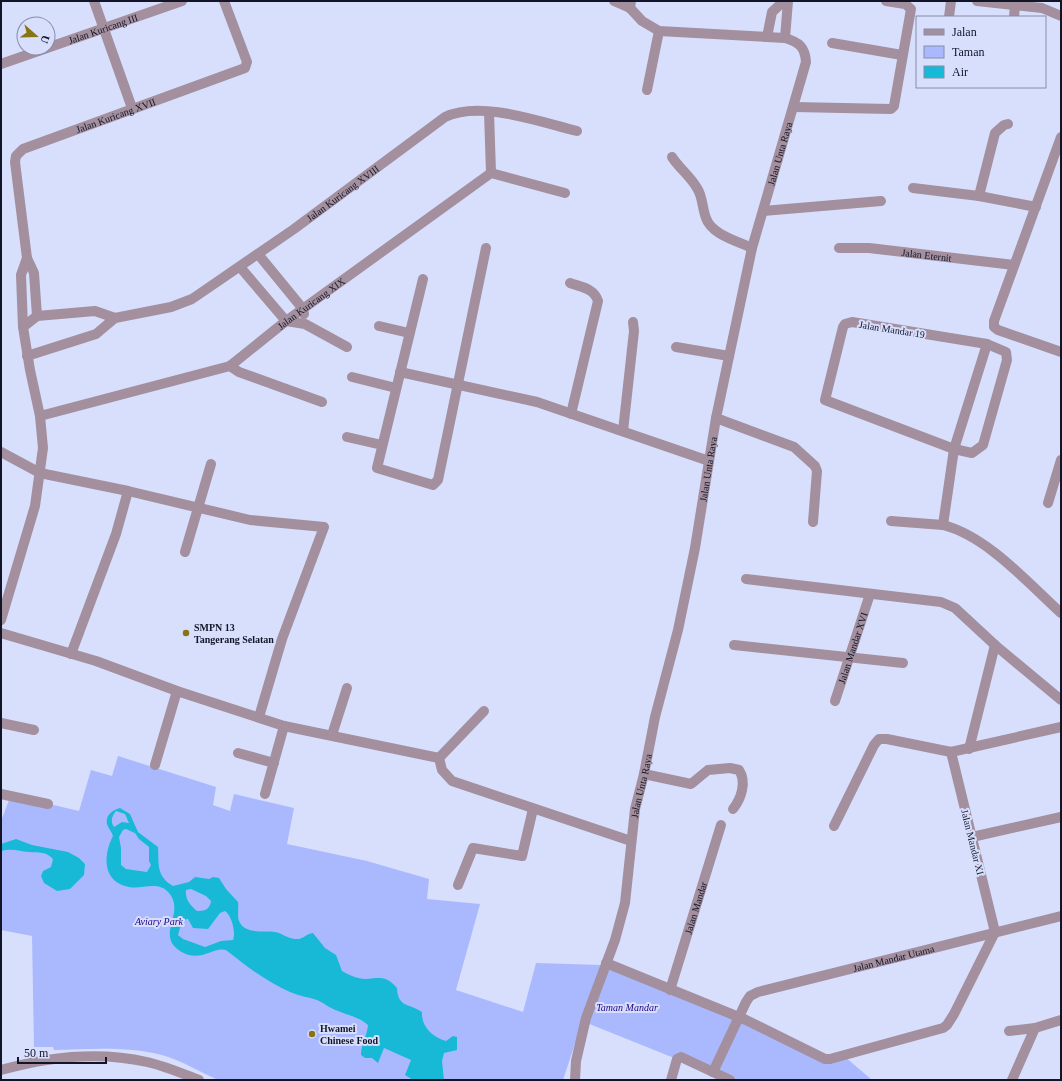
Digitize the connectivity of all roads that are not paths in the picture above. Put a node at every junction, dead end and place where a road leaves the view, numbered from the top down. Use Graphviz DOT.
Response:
graph roads {
  1 [pos="94,1"];
  2 [pos="182,1"];
  3 [pos="224,1"];
  4 [pos="614,1"];
  5 [pos="784,1"];
  6 [pos="788,1"];
  7 [pos="886,1"];
  8 [pos="951,1"];
  9 [pos="977,1"];
  10 [pos="1042,4"];
  11 [pos="630,5"];
  12 [pos="1015,5"];
  13 [pos="949,16"];
  14 [pos="1014,16"];
  15 [pos="1061,16"];
  16 [pos="104,29"];
  17 [pos="659,31"];
  18 [pos="767,37"];
  19 [pos="785,38"];
  20 [pos="832,43"];
  21 [pos="902,55"];
  22 [pos="1,64"];
  23 [pos="647,90"];
  24 [pos="794,107"];
  25 [pos="132,108"];
  26 [pos="489,112"];
  27 [pos="1008,124"];
  28 [pos="577,131"];
  29 [pos="1061,137"];
  30 [pos="672,157"];
  31 [pos="490,173"];
  32 [pos="913,188"];
  33 [pos="565,193"];
  34 [pos="979,196"];
  35 [pos="881,202"];
  36 [pos="1036,207"];
  37 [pos="763,211"];
  38 [pos="486,248"];
  39 [pos="752,248"];
  40 [pos="839,248"];
  41 [pos="258,254"];
  42 [pos="27,258"];
  43 [pos="1014,265"];
  44 [pos="240,267"];
  45 [pos="423,279"];
  46 [pos="570,283"];
  47 [pos="304,309"];
  48 [pos="37,316"];
  49 [pos="115,318"];
  50 [pos="286,321"];
  51 [pos="633,322"];
  52 [pos="305,324"];
  53 [pos="379,326"];
  54 [pos="23,327"];
  55 [pos="409,333"];
  56 [pos="987,344"];
  57 [pos="348,347"];
  58 [pos="676,347"];
  59 [pos="1061,352"];
  60 [pos="27,356"];
  61 [pos="729,356"];
  62 [pos="230,366"];
  63 [pos="400,372"];
  64 [pos="352,377"];
  65 [pos="459,384"];
  66 [pos="396,388"];
  67 [pos="322,402"];
  68 [pos="571,414"];
  69 [pos="40,416"];
  70 [pos="716,418"];
  71 [pos="623,431"];
  72 [pos="347,437"];
  73 [pos="382,445"];
  74 [pos="954,449"];
  75 [pos="1,452"];
  76 [pos="1061,460"];
  77 [pos="709,461"];
  78 [pos="211,464"];
  79 [pos="40,473"];
  80 [pos="128,491"];
  81 [pos="1048,503"];
  82 [pos="198,508"];
  83 [pos="891,521"];
  84 [pos="813,522"];
  85 [pos="943,525"];
  86 [pos="185,552"];
  87 [pos="746,578"];
  88 [pos="870,594"];
  89 [pos="1061,613"];
  90 [pos="1,620"];
  91 [pos="1,633"];
  92 [pos="734,645"];
  93 [pos="996,645"];
  94 [pos="72,654"];
  95 [pos="849,657"];
  96 [pos="903,663"];
  97 [pos="347,688"];
  98 [pos="177,691"];
  99 [pos="1061,700"];
  100 [pos="836,701"];
  101 [pos="484,711"];
  102 [pos="259,717"];
  103 [pos="1,723"];
  104 [pos="284,726"];
  105 [pos="1061,727"];
  106 [pos="34,730"];
  107 [pos="332,736"];
  108 [pos="969,749"];
  109 [pos="951,752"];
  110 [pos="238,753"];
  111 [pos="439,758"];
  112 [pos="274,763"];
  113 [pos="154,765"];
  114 [pos="644,774"];
  115 [pos="1,794"];
  116 [pos="265,794"];
  117 [pos="48,804"];
  118 [pos="533,809"];
  119 [pos="733,810"];
  120 [pos="1061,817"];
  121 [pos="721,825"];
  122 [pos="834,826"];
  123 [pos="972,836"];
  124 [pos="631,841"];
  125 [pos="458,885"];
  126 [pos="1061,916"];
  127 [pos="995,932"];
  128 [pos="606,962"];
  129 [pos="670,990"];
  130 [pos="738,1017"];
  131 [pos="1061,1020"];
  132 [pos="1035,1028"];
  133 [pos="1009,1031"];
  134 [pos="1,1070"];
  135 [pos="713,1072"];
  136 [pos="199,1080"];
  137 [pos="575,1080"];
  138 [pos="671,1080"];
  139 [pos="730,1080"];
  140 [pos="1012,1080"];
  1 -- 16 [label="street"];
  2 -- 16 [label="street, Jalan Kuricang III"];
  3 -- 25 [label="street, Jalan Kuricang XVII"];
  4 -- 11 [label="street"];
  5 -- 18 [label="street"];
  6 -- 19 [label="street"];
  7 -- 21 [label="street"];
  8 -- 13 [label="street"];
  9 -- 12 [label="street"];
  10 -- 12 [label="street"];
  10 -- 15 [label="street"];
  11 -- 17 [label="street, Jalan Unta Raya"];
  12 -- 14 [label="street"];
  16 -- 22 [label="street, Jalan Kuricang III"];
  16 -- 25 [label="street"];
  17 -- 18 [label="street, Jalan Unta Raya"];
  17 -- 23 [label="street"];
  18 -- 19 [label="street, Jalan Unta Raya"];
  19 -- 24 [label="street, Jalan Unta Raya"];
  20 -- 21 [label="street"];
  21 -- 24 [label="street"];
  24 -- 37 [label="street, Jalan Unta Raya"];
  25 -- 42 [label="street, Jalan Kuricang XVII"];
  26 -- 28 [label="street, Jalan Kuricang XVIII"];
  26 -- 31 [label="street"];
  26 -- 41 [label="street, Jalan Kuricang XVIII"];
  27 -- 34 [label="street"];
  29 -- 36 [label="street"];
  30 -- 39 [label="street"];
  31 -- 33 [label="street"];
  31 -- 47 [label="street, Jalan Kuricang XIX"];
  32 -- 34 [label="street"];
  34 -- 36 [label="street"];
  35 -- 37 [label="street"];
  36 -- 43 [label="street"];
  37 -- 39 [label="street, Jalan Unta Raya"];
  38 -- 65 [label="street"];
  39 -- 61 [label="street, Jalan Unta Raya"];
  40 -- 43 [label="street, Jalan Eternit"];
  41 -- 44 [label="street, Jalan Kuricang XVIII"];
  41 -- 47 [label="street"];
  42 -- 48 [label="street, Jalan Kuricang XVII"];
  42 -- 54 [label="street, Jalan Kuricang XVII"];
  43 -- 59 [label="street"];
  44 -- 49 [label="street, Jalan Kuricang XVIII"];
  44 -- 50 [label="street"];
  45 -- 55 [label="street"];
  46 -- 68 [label="street"];
  47 -- 50 [label="street, Jalan Kuricang XIX"];
  47 -- 52 [label="street"];
  48 -- 49 [label="street"];
  48 -- 54 [label="street"];
  49 -- 60 [label="street, Jalan Kuricang XVIII"];
  50 -- 52 [label="street"];
  50 -- 62 [label="street, Jalan Kuricang XIX"];
  51 -- 71 [label="street"];
  52 -- 57 [label="street"];
  53 -- 55 [label="street"];
  54 -- 60 [label="street, Jalan Kuricang XVII"];
  55 -- 63 [label="street"];
  56 -- 74 [label="street"];
  56 -- 74 [label="street, Jalan Mandar 19"];
  56 -- 74 [label="street, Jalan Mandar 19"];
  58 -- 61 [label="street"];
  60 -- 69 [label="street, Jalan Kuricang XVII"];
  61 -- 70 [label="street, Jalan Unta Raya"];
  62 -- 67 [label="street"];
  62 -- 69 [label="street, Jalan Kuricang XIX"];
  63 -- 65 [label="street"];
  63 -- 66 [label="street"];
  64 -- 66 [label="street"];
  65 -- 68 [label="street"];
  65 -- 73 [label="street"];
  66 -- 73 [label="street"];
  68 -- 71 [label="street"];
  69 -- 79 [label="street, Jalan Kuricang XVII"];
  70 -- 77 [label="street, Jalan Unta Raya"];
  70 -- 84 [label="street"];
  71 -- 77 [label="street"];
  72 -- 73 [label="street"];
  74 -- 85 [label="street"];
  75 -- 79 [label="street"];
  76 -- 81 [label="street"];
  77 -- 114 [label="street, Jalan Unta Raya"];
  78 -- 82 [label="street"];
  79 -- 80 [label="street"];
  79 -- 90 [label="street, Jalan Kuricang XVII"];
  80 -- 82 [label="street"];
  80 -- 94 [label="street"];
  82 -- 86 [label="street"];
  82 -- 102 [label="street"];
  83 -- 85 [label="street"];
  85 -- 89 [label="street"];
  87 -- 88 [label="street"];
  88 -- 93 [label="street"];
  88 -- 95 [label="street, Jalan Mandar XVI"];
  91 -- 94 [label="street"];
  92 -- 95 [label="street"];
  93 -- 99 [label="street"];
  93 -- 108 [label="street"];
  94 -- 98 [label="street"];
  95 -- 96 [label="street"];
  95 -- 100 [label="street, Jalan Mandar XVI"];
  97 -- 107 [label="street"];
  98 -- 102 [label="street"];
  98 -- 113 [label="street"];
  101 -- 111 [label="street"];
  102 -- 104 [label="street"];
  103 -- 106 [label="street"];
  104 -- 107 [label="street"];
  104 -- 112 [label="street"];
  105 -- 108 [label="street"];
  107 -- 111 [label="street"];
  108 -- 109 [label="street"];
  109 -- 122 [label="street"];
  109 -- 123 [label="street, Jalan Mandar XI"];
  110 -- 112 [label="street"];
  111 -- 118 [label="street"];
  112 -- 116 [label="street"];
  114 -- 119 [label="street"];
  114 -- 124 [label="street, Jalan Unta Raya"];
  115 -- 117 [label="street"];
  118 -- 124 [label="street"];
  118 -- 125 [label="street"];
  120 -- 123 [label="street"];
  121 -- 129 [label="street, Jalan Mandar"];
  123 -- 127 [label="street, Jalan Mandar XI"];
  124 -- 128 [label="street, Jalan Unta Raya"];
  126 -- 127 [label="street, Jalan Mandar Utama"];
  127 -- 130 [label="street, Jalan Mandar Utama"];
  127 -- 130 [label="street"];
  128 -- 129 [label="street"];
  128 -- 137 [label="street, Jalan Unta Raya"];
  129 -- 130 [label="street"];
  130 -- 135 [label="street, Jalan Mandar Utama"];
  131 -- 132 [label="street"];
  132 -- 133 [label="street"];
  132 -- 140 [label="street"];
  134 -- 136 [label="street"];
  135 -- 138 [label="street"];
  135 -- 139 [label="street"];
}
